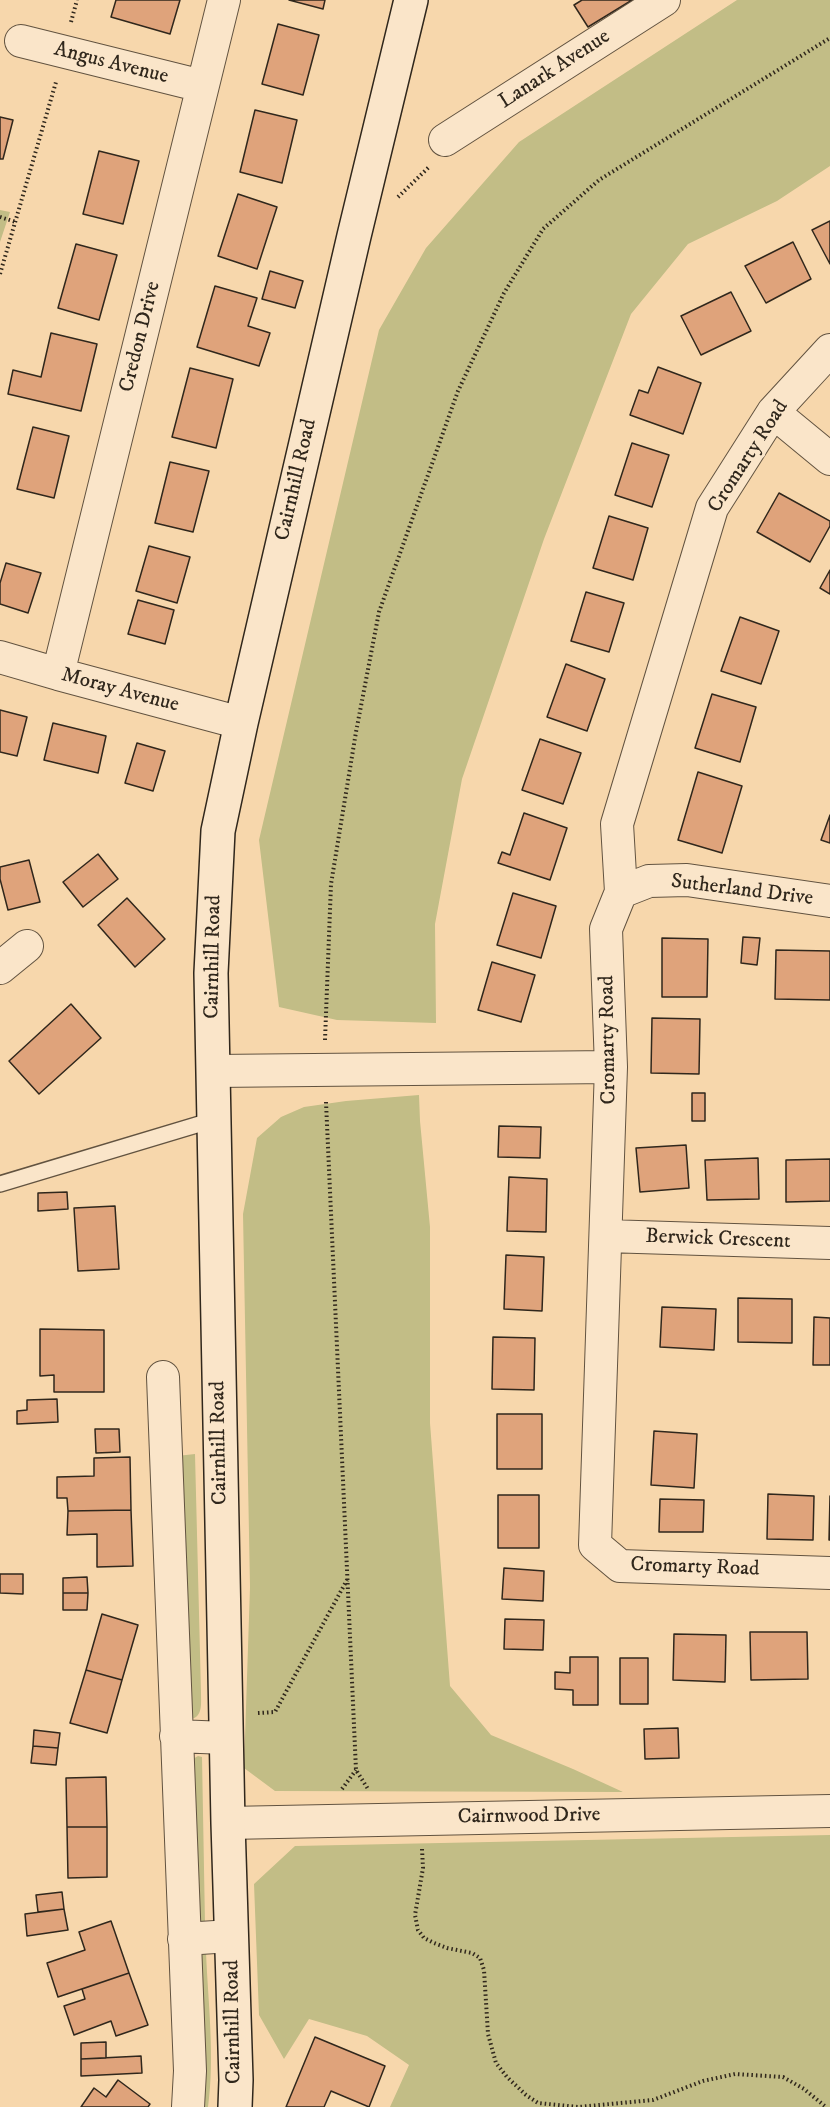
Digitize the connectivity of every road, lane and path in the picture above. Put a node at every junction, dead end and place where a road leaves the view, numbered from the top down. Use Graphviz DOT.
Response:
graph roads {
  1 [pos="224,0"];
  2 [pos="411,0"];
  3 [pos="664,0"];
  4 [pos="830,38"];
  5 [pos="21,41"];
  6 [pos="64,52"];
  7 [pos="202,86"];
  8 [pos="445,140"];
  9 [pos="394,200"];
  10 [pos="0,217"];
  11 [pos="16,222"];
  12 [pos="0,274"];
  13 [pos="830,350"];
  14 [pos="773,412"];
  15 [pos="830,459"];
  16 [pos="0,657"];
  17 [pos="58,674"];
  18 [pos="241,723"];
  19 [pos="621,892"];
  20 [pos="830,901"];
  21 [pos="27,946"];
  22 [pos="0,968"];
  23 [pos="611,1067"];
  24 [pos="324,1070"];
  25 [pos="214,1071"];
  26 [pos="213,1120"];
  27 [pos="0,1184"];
  28 [pos="606,1236"];
  29 [pos="830,1243"];
  30 [pos="163,1377"];
  31 [pos="830,1573"];
  32 [pos="347,1580"];
  33 [pos="226,1727"];
  34 [pos="176,1736"];
  35 [pos="830,1811"];
  36 [pos="387,1820"];
  37 [pos="228,1823"];
  38 [pos="231,1936"];
  39 [pos="184,1939"];
  40 [pos="188,2107"];
  41 [pos="235,2107"];
  42 [pos="826,2107"];
  1 -- 7 [label="street, Credon Drive"];
  2 -- 18 [label="main road, Cairnhill Road"];
  3 -- 8 [label="street, Lanark Avenue"];
  4 -- 24 [label="path"];
  5 -- 6 [label="street, Angus Avenue"];
  6 -- 7 [label="street, Angus Avenue"];
  6 -- 11 [label="path"];
  7 -- 17 [label="street, Credon Drive"];
  8 -- 9 [label="path"];
  10 -- 11 [label="path"];
  11 -- 12 [label="path"];
  13 -- 14 [label="street, Cromarty Road"];
  14 -- 15 [label="street"];
  14 -- 19 [label="street, Cromarty Road"];
  16 -- 17 [label="street, Moray Avenue"];
  17 -- 18 [label="street, Moray Avenue"];
  18 -- 25 [label="main road, Cairnhill Road"];
  19 -- 20 [label="street, Sutherland Drive"];
  19 -- 23 [label="street, Cromarty Road"];
  21 -- 22 [label="street"];
  23 -- 24 [label="street"];
  23 -- 28 [label="street, Cromarty Road"];
  24 -- 25 [label="street"];
  24 -- 32 [label="path"];
  25 -- 26 [label="main road, Cairnhill Road"];
  26 -- 27 [label="lane"];
  26 -- 33 [label="main road, Cairnhill Road"];
  28 -- 29 [label="street, Berwick Crescent"];
  28 -- 31 [label="street, Cromarty Road"];
  30 -- 34 [label="street"];
  32 -- 33 [label="path"];
  32 -- 36 [label="path"];
  33 -- 34 [label="street"];
  33 -- 37 [label="main road, Cairnhill Road"];
  34 -- 39 [label="street"];
  35 -- 36 [label="street, Cairnwood Drive"];
  36 -- 37 [label="street, Cairnwood Drive"];
  36 -- 42 [label="path"];
  37 -- 38 [label="main road, Cairnhill Road"];
  38 -- 39 [label="street, Cairnhill Road"];
  38 -- 41 [label="main road, Cairnhill Road"];
  39 -- 40 [label="street"];
}
